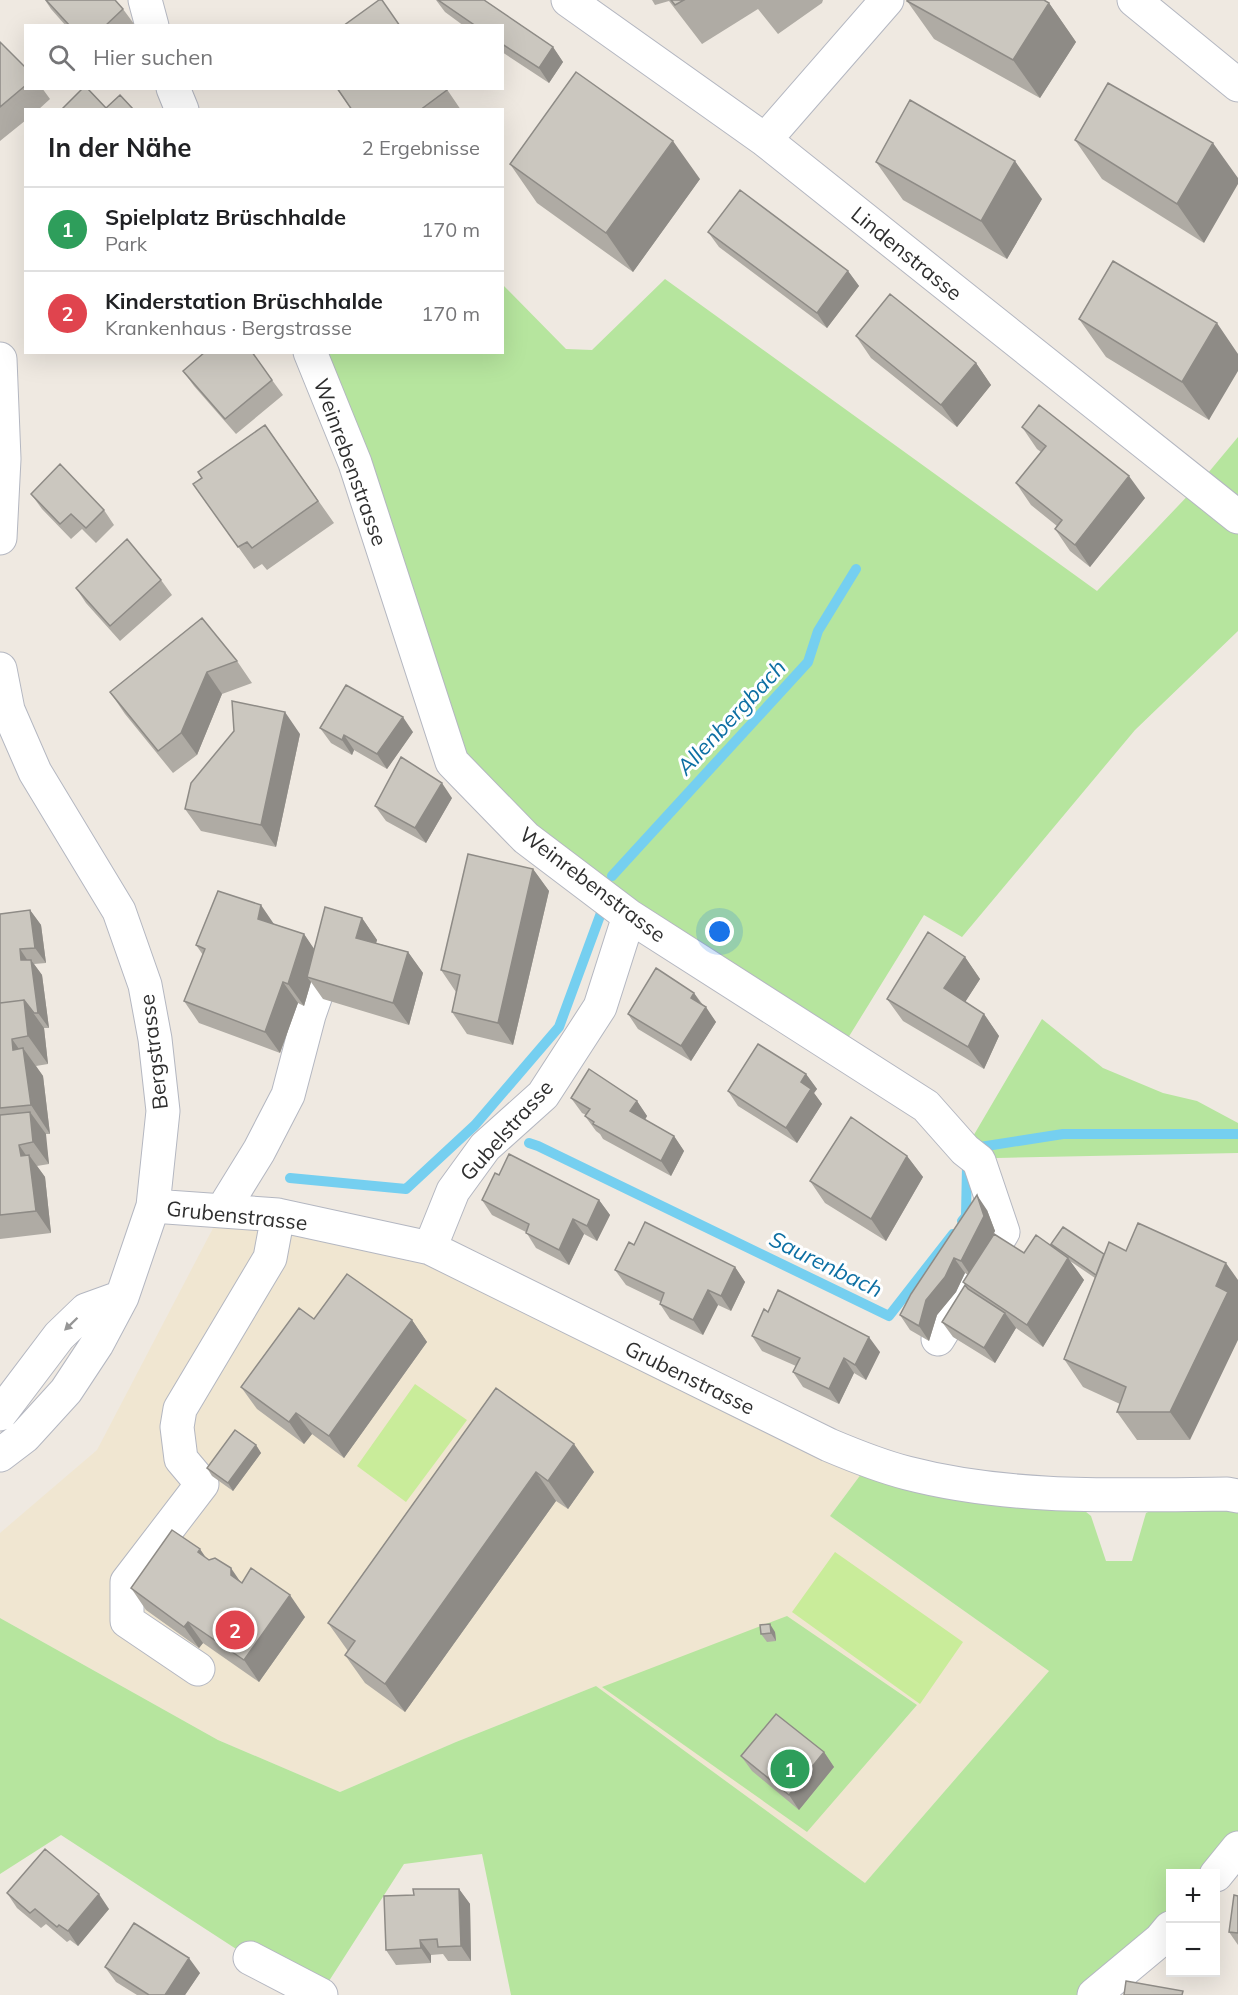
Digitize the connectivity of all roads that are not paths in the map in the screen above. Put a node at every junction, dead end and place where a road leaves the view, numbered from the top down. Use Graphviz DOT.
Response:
graph roads {
  1 [pos="145,0"];
  2 [pos="568,0"];
  3 [pos="887,0"];
  4 [pos="1134,0"];
  5 [pos="151,24"];
  6 [pos="1238,85"];
  7 [pos="174,90"];
  8 [pos="181,108"];
  9 [pos="765,141"];
  10 [pos="311,354"];
  11 [pos="0,359"];
  12 [pos="1238,517"];
  13 [pos="0,538"];
  14 [pos="0,669"];
  15 [pos="628,916"];
  16 [pos="333,947"];
  17 [pos="153,1206"];
  18 [pos="222,1211"];
  19 [pos="278,1215"];
  20 [pos="430,1248"];
  21 [pos="122,1297"];
  22 [pos="938,1339"];
  23 [pos="0,1414"];
  24 [pos="0,1455"];
  25 [pos="1238,1496"];
  26 [pos="198,1669"];
  27 [pos="1238,1848"];
  28 [pos="1220,1869"];
  29 [pos="1166,1933"];
  30 [pos="250,1958"];
  31 [pos="321,1995"];
  32 [pos="1094,1995"];
  1 -- 5 [label="street"];
  2 -- 9 [label="street, Lindenstrasse"];
  3 -- 9 [label="street"];
  4 -- 6 [label="street"];
  7 -- 8 [label="street"];
  9 -- 12 [label="street, Lindenstrasse"];
  10 -- 15 [label="street, Weinrebenstrasse"];
  11 -- 13 [label="street"];
  14 -- 17 [label="street, Bergstrasse"];
  15 -- 20 [label="street, Gubelstrasse"];
  15 -- 22 [label="street, Weinrebenstrasse"];
  16 -- 18 [label="street"];
  17 -- 18 [label="street, Grubenstrasse"];
  17 -- 21 [label="street, Bergstrasse"];
  18 -- 19 [label="street, Grubenstrasse"];
  19 -- 20 [label="street, Grubenstrasse"];
  19 -- 26 [label="street"];
  20 -- 25 [label="street, Grubenstrasse"];
  21 -- 23 [label="street, one-way"];
  21 -- 24 [label="street, Bergstrasse"];
  27 -- 28 [label="street"];
  29 -- 32 [label="street"];
  30 -- 31 [label="street"];
}
